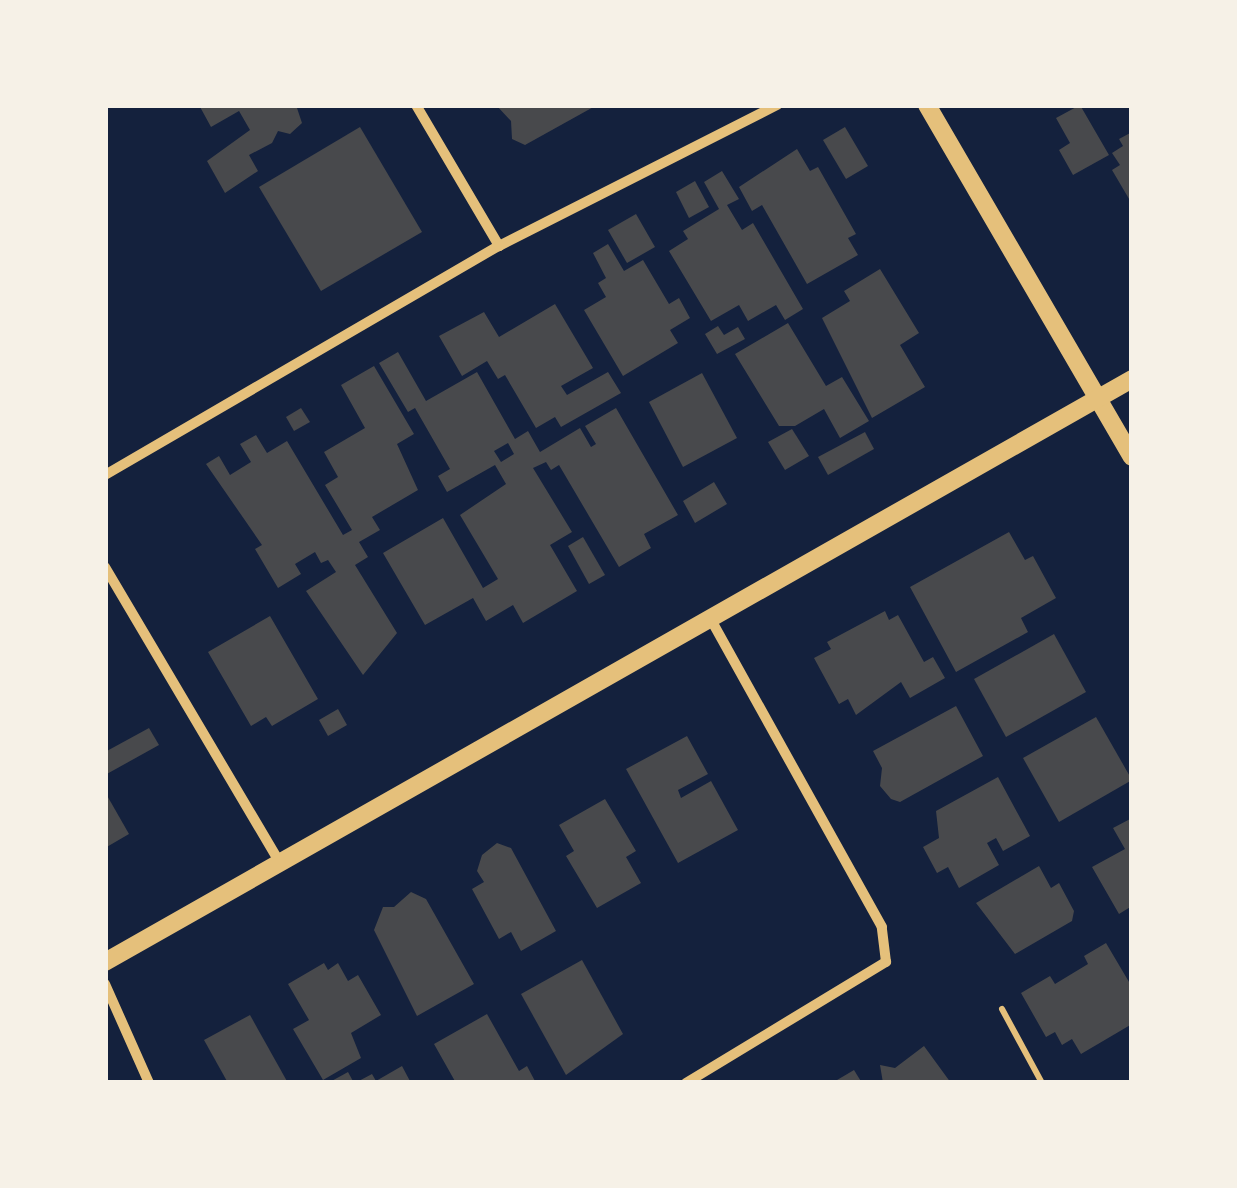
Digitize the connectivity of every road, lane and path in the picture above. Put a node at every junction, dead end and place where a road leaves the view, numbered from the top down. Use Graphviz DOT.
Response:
graph roads {
  1 [pos="416,105"];
  2 [pos="777,105"];
  3 [pos="927,105"];
  4 [pos="500,246"];
  5 [pos="1132,379"];
  6 [pos="1100,400"];
  7 [pos="1132,457"];
  8 [pos="105,475"];
  9 [pos="105,566"];
  10 [pos="711,620"];
  11 [pos="280,863"];
  12 [pos="105,962"];
  13 [pos="105,984"];
  14 [pos="1002,1008"];
  15 [pos="149,1083"];
  16 [pos="686,1083"];
  17 [pos="1042,1083"];
  1 -- 4 [label="street"];
  2 -- 4 [label="street"];
  3 -- 6 [label="street"];
  4 -- 8 [label="street"];
  5 -- 6 [label="street"];
  6 -- 7 [label="street"];
  6 -- 10 [label="street"];
  9 -- 11 [label="street"];
  10 -- 11 [label="street"];
  10 -- 16 [label="street"];
  11 -- 12 [label="street"];
  13 -- 15 [label="street"];
  14 -- 17 [label="path"];
}
